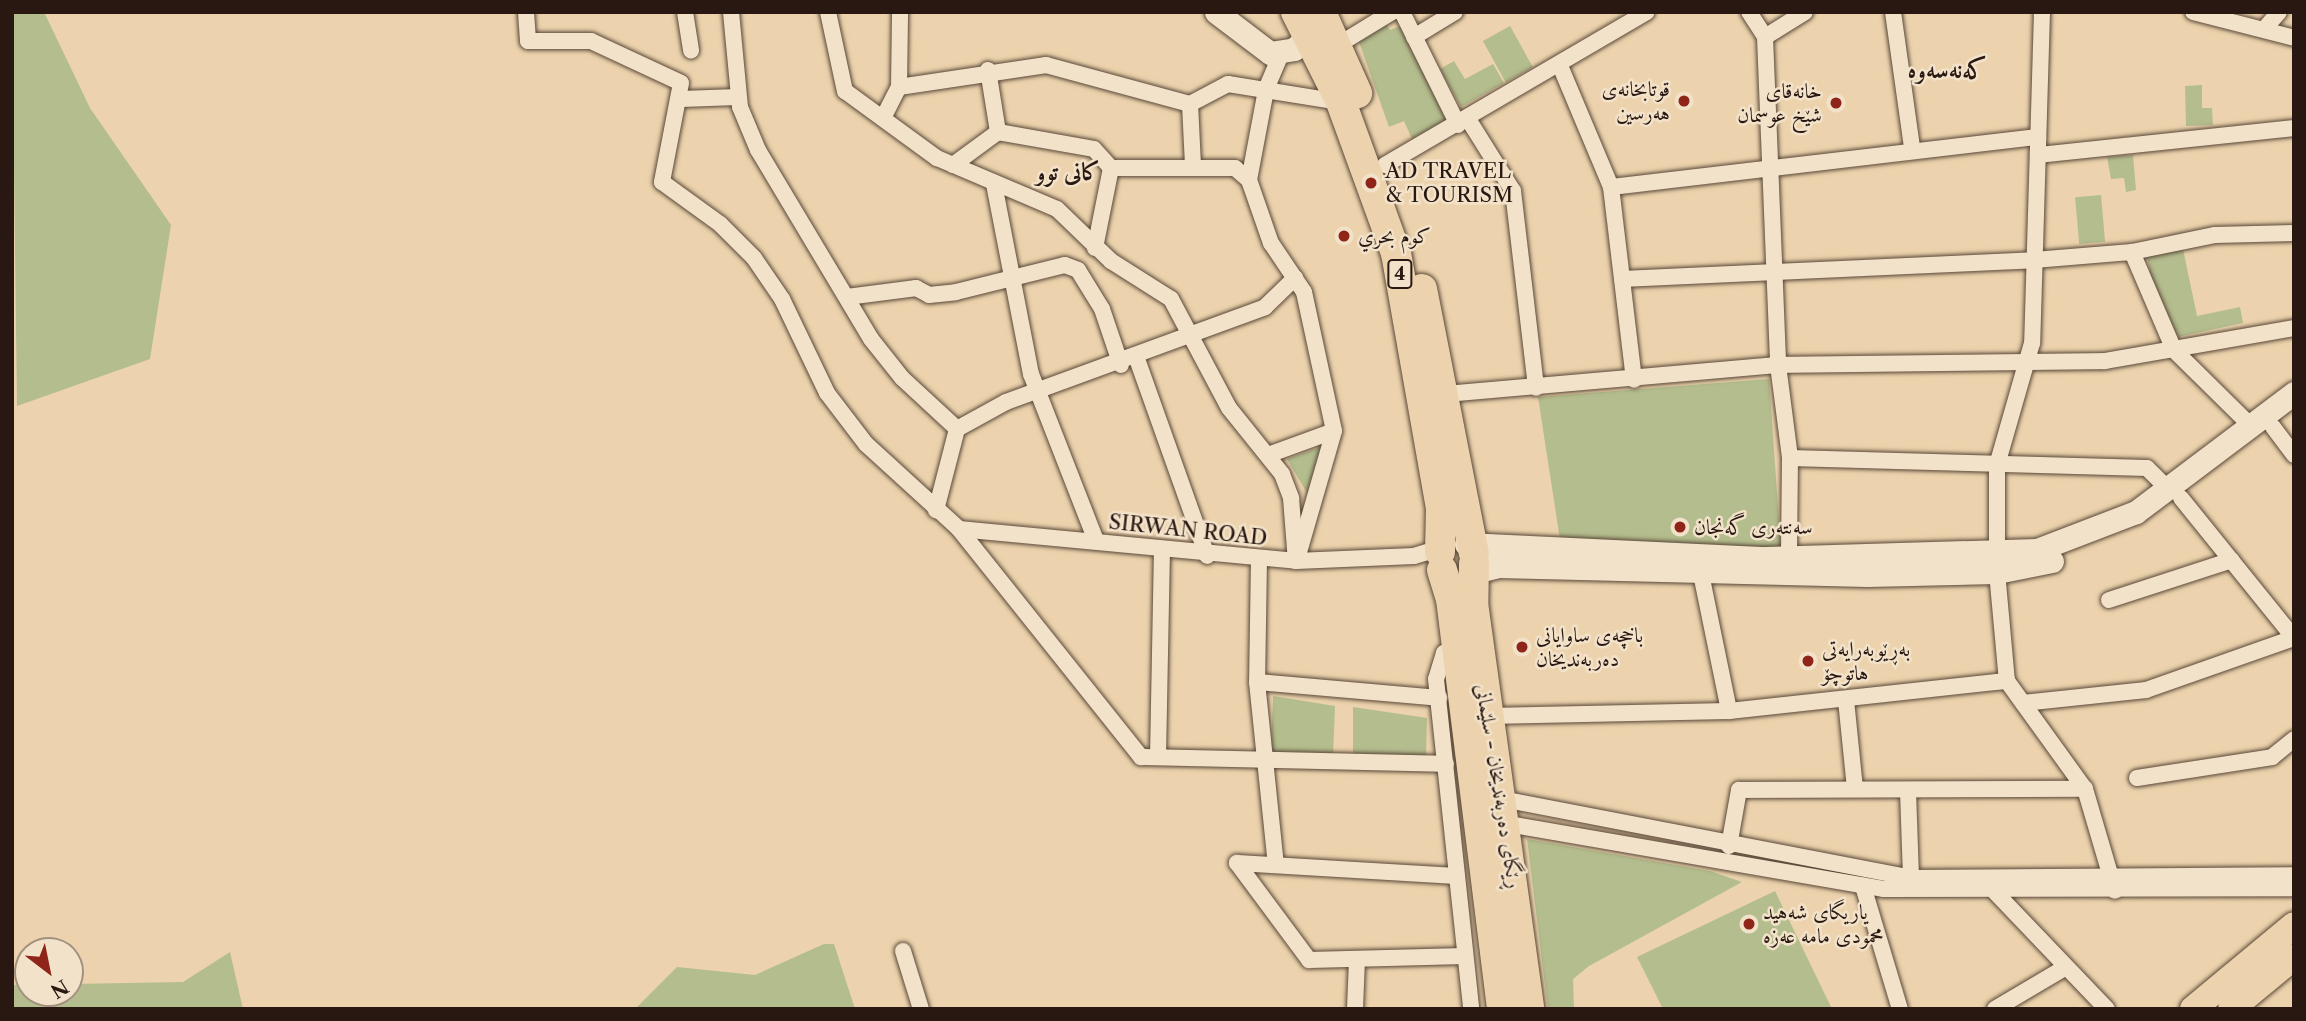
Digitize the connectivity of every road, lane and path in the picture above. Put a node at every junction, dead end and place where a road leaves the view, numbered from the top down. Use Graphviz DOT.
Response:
graph roads {
  1 [pos="526,12"];
  2 [pos="685,12"];
  3 [pos="731,12"];
  4 [pos="828,12"];
  5 [pos="900,12"];
  6 [pos="1216,12"];
  7 [pos="1392,12"];
  8 [pos="1402,12"];
  9 [pos="1455,12"];
  10 [pos="1646,12"];
  11 [pos="1749,12"];
  12 [pos="1805,12"];
  13 [pos="1894,12"];
  14 [pos="2193,12"];
  15 [pos="2278,12"];
  16 [pos="2046,14"];
  17 [pos="1309,20"];
  18 [pos="2266,27"];
  19 [pos="1414,37"];
  20 [pos="1765,37"];
  21 [pos="2294,38"];
  22 [pos="1338,45"];
  23 [pos="691,51"];
  24 [pos="1281,54"];
  25 [pos="1561,68"];
  26 [pos="988,70"];
  27 [pos="899,87"];
  28 [pos="1266,90"];
  29 [pos="738,97"];
  30 [pos="681,99"];
  31 [pos="1341,102"];
  32 [pos="1190,104"];
  33 [pos="883,118"];
  34 [pos="1463,122"];
  35 [pos="2294,128"];
  36 [pos="998,132"];
  37 [pos="2038,137"];
  38 [pos="1912,147"];
  39 [pos="2038,155"];
  40 [pos="1771,164"];
  41 [pos="1385,165"];
  42 [pos="953,166"];
  43 [pos="1193,166"];
  44 [pos="1111,168"];
  45 [pos="1248,180"];
  46 [pos="994,184"];
  47 [pos="1611,187"];
  48 [pos="2294,233"];
  49 [pos="1095,248"];
  50 [pos="2132,252"];
  51 [pos="2034,260"];
  52 [pos="1773,275"];
  53 [pos="1011,278"];
  54 [pos="1295,278"];
  55 [pos="1622,279"];
  56 [pos="847,297"];
  57 [pos="2294,328"];
  58 [pos="1196,336"];
  59 [pos="2174,350"];
  60 [pos="2023,361"];
  61 [pos="1129,362"];
  62 [pos="1778,365"];
  63 [pos="1634,380"];
  64 [pos="1536,388"];
  65 [pos="1041,393"];
  66 [pos="2294,393"];
  67 [pos="1445,394"];
  68 [pos="2294,411"];
  69 [pos="2262,427"];
  70 [pos="957,429"];
  71 [pos="1334,431"];
  72 [pos="1268,455"];
  73 [pos="2294,455"];
  74 [pos="1790,458"];
  75 [pos="1997,465"];
  76 [pos="2175,494"];
  77 [pos="936,510"];
  78 [pos="959,528"];
  79 [pos="1096,541"];
  80 [pos="1163,551"];
  81 [pos="1207,556"];
  82 [pos="1455,557"];
  83 [pos="1789,558"];
  84 [pos="1259,559"];
  85 [pos="2232,560"];
  86 [pos="1296,561"];
  87 [pos="1997,562"];
  88 [pos="1701,574"];
  89 [pos="2109,600"];
  90 [pos="2294,638"];
  91 [pos="1454,647"];
  92 [pos="2007,681"];
  93 [pos="1257,682"];
  94 [pos="1439,698"];
  95 [pos="1846,700"];
  96 [pos="2023,704"];
  97 [pos="1730,711"];
  98 [pos="1488,716"];
  99 [pos="2294,739"];
  100 [pos="1158,757"];
  101 [pos="1269,762"];
  102 [pos="1446,764"];
  103 [pos="2137,778"];
  104 [pos="1855,789"];
  105 [pos="2085,789"];
  106 [pos="1908,790"];
  107 [pos="1505,811"];
  108 [pos="1729,846"];
  109 [pos="1276,865"];
  110 [pos="2294,875"];
  111 [pos="1457,876"];
  112 [pos="1911,878"];
  113 [pos="2112,883"];
  114 [pos="1863,886"];
  115 [pos="2294,888"];
  116 [pos="1995,892"];
  117 [pos="2294,925"];
  118 [pos="903,951"];
  119 [pos="1465,956"];
  120 [pos="2294,957"];
  121 [pos="1357,960"];
  122 [pos="2066,967"];
  123 [pos="921,1009"];
  124 [pos="1355,1009"];
  125 [pos="1471,1009"];
  126 [pos="1502,1009"];
  127 [pos="1529,1009"];
  128 [pos="1900,1009"];
  129 [pos="1995,1009"];
  130 [pos="2107,1009"];
  131 [pos="2193,1009"];
  132 [pos="2231,1009"];
  1 -- 30 [label="street"];
  2 -- 23 [label="street"];
  3 -- 29 [label="street"];
  4 -- 33 [label="street"];
  5 -- 27 [label="street"];
  6 -- 24 [label="street"];
  7 -- 22 [label="street"];
  8 -- 19 [label="street"];
  9 -- 19 [label="street"];
  10 -- 25 [label="street"];
  11 -- 20 [label="street"];
  12 -- 20 [label="street"];
  13 -- 38 [label="street"];
  14 -- 18 [label="street"];
  15 -- 18 [label="street"];
  16 -- 37 [label="street"];
  17 -- 22 [label="highway, 4"];
  17 -- 24 [label="street"];
  17 -- 31 [label="highway, 4"];
  18 -- 21 [label="street"];
  19 -- 34 [label="street"];
  20 -- 40 [label="street"];
  22 -- 41 [label="highway, 4"];
  24 -- 28 [label="street"];
  25 -- 34 [label="street"];
  25 -- 47 [label="street"];
  26 -- 27 [label="street"];
  26 -- 32 [label="street"];
  26 -- 36 [label="street"];
  27 -- 33 [label="street"];
  28 -- 31 [label="street"];
  28 -- 32 [label="street"];
  28 -- 45 [label="street"];
  29 -- 30 [label="street"];
  29 -- 56 [label="street"];
  30 -- 77 [label="street"];
  31 -- 82 [label="highway, 4"];
  32 -- 43 [label="street"];
  33 -- 42 [label="street"];
  34 -- 41 [label="street"];
  34 -- 64 [label="street"];
  35 -- 39 [label="street"];
  36 -- 42 [label="street"];
  36 -- 44 [label="street"];
  37 -- 38 [label="street"];
  37 -- 39 [label="street"];
  38 -- 40 [label="street"];
  39 -- 51 [label="street"];
  40 -- 47 [label="street"];
  40 -- 52 [label="street"];
  41 -- 67 [label="highway, 4"];
  42 -- 46 [label="street"];
  43 -- 44 [label="street"];
  43 -- 45 [label="street"];
  44 -- 49 [label="street"];
  45 -- 54 [label="street"];
  46 -- 49 [label="street"];
  46 -- 53 [label="street"];
  47 -- 55 [label="street"];
  48 -- 50 [label="street"];
  49 -- 58 [label="street"];
  50 -- 51 [label="street"];
  50 -- 59 [label="street"];
  51 -- 52 [label="street"];
  51 -- 60 [label="street"];
  52 -- 55 [label="street"];
  52 -- 62 [label="street"];
  53 -- 56 [label="street"];
  53 -- 61 [label="street"];
  53 -- 65 [label="street"];
  54 -- 58 [label="street"];
  54 -- 71 [label="street"];
  55 -- 63 [label="street"];
  56 -- 70 [label="street"];
  57 -- 59 [label="street"];
  58 -- 61 [label="street"];
  58 -- 72 [label="street"];
  59 -- 60 [label="street"];
  59 -- 69 [label="street"];
  60 -- 62 [label="street"];
  60 -- 75 [label="street"];
  61 -- 65 [label="street"];
  61 -- 81 [label="street"];
  62 -- 63 [label="street"];
  62 -- 74 [label="street"];
  63 -- 64 [label="street"];
  64 -- 67 [label="street"];
  65 -- 70 [label="street"];
  65 -- 79 [label="street"];
  66 -- 69 [label="street"];
  67 -- 82 [label="highway, 4"];
  68 -- 69 [label="street"];
  69 -- 73 [label="street"];
  69 -- 76 [label="street"];
  70 -- 77 [label="street"];
  71 -- 72 [label="street"];
  71 -- 86 [label="street"];
  72 -- 86 [label="street"];
  74 -- 75 [label="street"];
  74 -- 83 [label="street"];
  75 -- 76 [label="street"];
  75 -- 87 [label="street"];
  76 -- 85 [label="street"];
  76 -- 87 [label="street"];
  77 -- 78 [label="street"];
  78 -- 79 [label="street, SIRWAN ROAD"];
  78 -- 100 [label="street"];
  79 -- 80 [label="street, SIRWAN ROAD"];
  80 -- 81 [label="street, SIRWAN ROAD"];
  80 -- 100 [label="street"];
  81 -- 84 [label="street, SIRWAN ROAD"];
  82 -- 83 [label="street"];
  82 -- 86 [label="street, SIRWAN ROAD"];
  82 -- 88 [label="street"];
  82 -- 91 [label="highway, ڕێگای دەربەندیخان - سلێمانی / 4"];
  82 -- 98 [label="highway, ڕێگای دەربەندیخان - سلێمانی / 4"];
  83 -- 87 [label="street"];
  84 -- 86 [label="street, SIRWAN ROAD"];
  84 -- 93 [label="street"];
  85 -- 89 [label="street"];
  85 -- 90 [label="street"];
  87 -- 88 [label="street"];
  87 -- 92 [label="street"];
  88 -- 97 [label="street"];
  90 -- 96 [label="street"];
  91 -- 94 [label="street"];
  91 -- 126 [label="highway, ڕێگای دەربەندیخان - سلێمانی / 4"];
  92 -- 95 [label="street"];
  92 -- 96 [label="street"];
  93 -- 94 [label="street"];
  93 -- 101 [label="street"];
  94 -- 102 [label="street"];
  95 -- 97 [label="street"];
  95 -- 104 [label="street"];
  96 -- 105 [label="street"];
  97 -- 98 [label="street"];
  98 -- 107 [label="highway, ڕێگای دەربەندیخان - سلێمانی / 4"];
  99 -- 103 [label="street"];
  100 -- 101 [label="street"];
  101 -- 102 [label="street"];
  101 -- 109 [label="street"];
  102 -- 111 [label="street"];
  104 -- 106 [label="street"];
  104 -- 108 [label="street"];
  105 -- 106 [label="street"];
  105 -- 113 [label="street"];
  106 -- 112 [label="street"];
  107 -- 108 [label="street"];
  107 -- 114 [label="street"];
  107 -- 127 [label="highway, ڕێگای دەربەندیخان - سلێمانی / 4"];
  108 -- 112 [label="street"];
  109 -- 111 [label="street"];
  109 -- 121 [label="street"];
  110 -- 113 [label="street"];
  111 -- 119 [label="street"];
  112 -- 113 [label="street"];
  113 -- 115 [label="street"];
  113 -- 116 [label="street"];
  114 -- 116 [label="street"];
  114 -- 128 [label="street"];
  116 -- 122 [label="street"];
  117 -- 131 [label="main road"];
  118 -- 123 [label="street"];
  119 -- 121 [label="street"];
  119 -- 125 [label="street"];
  120 -- 132 [label="main road"];
  121 -- 124 [label="street"];
  122 -- 129 [label="street"];
  122 -- 130 [label="street"];
}
